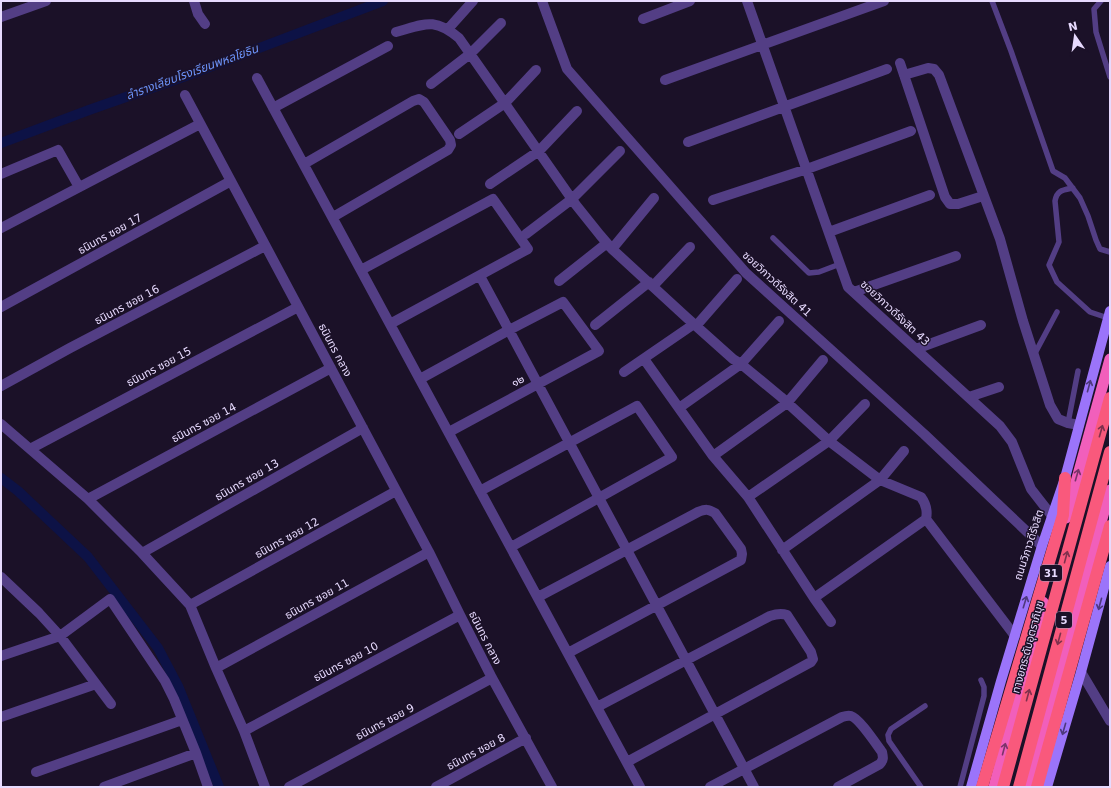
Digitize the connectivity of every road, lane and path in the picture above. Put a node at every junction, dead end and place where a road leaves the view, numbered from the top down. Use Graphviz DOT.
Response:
graph roads {
  1 [pos="46,1"];
  2 [pos="194,1"];
  3 [pos="473,1"];
  4 [pos="542,1"];
  5 [pos="690,1"];
  6 [pos="748,1"];
  7 [pos="884,1"];
  8 [pos="992,1"];
  9 [pos="1101,1"];
  10 [pos="1,17"];
  11 [pos="643,19"];
  12 [pos="501,23"];
  13 [pos="205,24"];
  14 [pos="448,29"];
  15 [pos="396,32"];
  16 [pos="763,45"];
  17 [pos="388,46"];
  18 [pos="470,54"];
  19 [pos="900,63"];
  20 [pos="887,68"];
  21 [pos="536,70"];
  22 [pos="904,75"];
  23 [pos="1110,77"];
  24 [pos="257,78"];
  25 [pos="664,80"];
  26 [pos="431,84"];
  27 [pos="185,95"];
  28 [pos="505,103"];
  29 [pos="784,106"];
  30 [pos="274,108"];
  31 [pos="577,111"];
  32 [pos="200,124"];
  33 [pos="911,131"];
  34 [pos="459,134"];
  35 [pos="688,142"];
  36 [pos="539,151"];
  37 [pos="620,151"];
  38 [pos="304,164"];
  39 [pos="807,169"];
  40 [pos="1,174"];
  41 [pos="231,181"];
  42 [pos="490,184"];
  43 [pos="79,187"];
  44 [pos="1073,188"];
  45 [pos="930,195"];
  46 [pos="984,196"];
  47 [pos="654,198"];
  48 [pos="572,199"];
  49 [pos="713,200"];
  50 [pos="333,217"];
  51 [pos="1,228"];
  52 [pos="829,232"];
  53 [pos="526,234"];
  54 [pos="773,238"];
  55 [pos="265,246"];
  56 [pos="609,246"];
  57 [pos="690,246"];
  58 [pos="1110,252"];
  59 [pos="956,256"];
  60 [pos="840,264"];
  61 [pos="361,270"];
  62 [pos="480,276"];
  63 [pos="737,279"];
  64 [pos="559,281"];
  65 [pos="651,284"];
  66 [pos="854,292"];
  67 [pos="1,307"];
  68 [pos="298,308"];
  69 [pos="1057,312"];
  70 [pos="1109,314"];
  71 [pos="779,321"];
  72 [pos="390,324"];
  73 [pos="595,325"];
  74 [pos="695,325"];
  75 [pos="981,325"];
  76 [pos="509,330"];
  77 [pos="916,349"];
  78 [pos="1034,355"];
  79 [pos="644,359"];
  80 [pos="1110,359"];
  81 [pos="823,360"];
  82 [pos="742,364"];
  83 [pos="331,368"];
  84 [pos="1078,371"];
  85 [pos="624,372"];
  86 [pos="420,379"];
  87 [pos="538,384"];
  88 [pos="1,386"];
  89 [pos="999,387"];
  90 [pos="969,397"];
  91 [pos="1110,398"];
  92 [pos="787,403"];
  93 [pos="865,404"];
  94 [pos="679,408"];
  95 [pos="1068,423"];
  96 [pos="1,424"];
  97 [pos="1079,425"];
  98 [pos="363,428"];
  99 [pos="449,432"];
  100 [pos="829,441"];
  101 [pos="569,443"];
  102 [pos="30,448"];
  103 [pos="904,451"];
  104 [pos="1110,452"];
  105 [pos="713,456"];
  106 [pos="1065,478"];
  107 [pos="880,480"];
  108 [pos="1110,490"];
  109 [pos="396,491"];
  110 [pos="480,491"];
  111 [pos="748,497"];
  112 [pos="599,498"];
  113 [pos="88,499"];
  114 [pos="1052,516"];
  115 [pos="926,519"];
  116 [pos="1110,526"];
  117 [pos="511,546"];
  118 [pos="1042,546"];
  119 [pos="627,550"];
  120 [pos="782,550"];
  121 [pos="142,552"];
  122 [pos="429,552"];
  123 [pos="1109,572"];
  124 [pos="1,577"];
  125 [pos="12,587"];
  126 [pos="1,591"];
  127 [pos="538,597"];
  128 [pos="814,598"];
  129 [pos="190,605"];
  130 [pos="656,606"];
  131 [pos="460,615"];
  132 [pos="832,622"];
  133 [pos="60,636"];
  134 [pos="1015,636"];
  135 [pos="568,653"];
  136 [pos="1,656"];
  137 [pos="685,660"];
  138 [pos="216,668"];
  139 [pos="1081,672"];
  140 [pos="492,678"];
  141 [pos="981,680"];
  142 [pos="96,684"];
  143 [pos="111,704"];
  144 [pos="925,706"];
  145 [pos="597,707"];
  146 [pos="715,715"];
  147 [pos="1,717"];
  148 [pos="182,720"];
  149 [pos="1110,722"];
  150 [pos="244,731"];
  151 [pos="526,738"];
  152 [pos="196,753"];
  153 [pos="627,762"];
  154 [pos="744,768"];
  155 [pos="36,772"];
  156 [pos="104,787"];
  157 [pos="208,787"];
  158 [pos="265,787"];
  159 [pos="289,787"];
  160 [pos="436,787"];
  161 [pos="552,787"];
  162 [pos="640,787"];
  163 [pos="710,787"];
  164 [pos="754,787"];
  165 [pos="838,787"];
  166 [pos="922,787"];
  167 [pos="960,787"];
  168 [pos="971,787"];
  169 [pos="982,787"];
  170 [pos="994,787"];
  171 [pos="1003,787"];
  172 [pos="1019,787"];
  173 [pos="1026,787"];
  174 [pos="1037,787"];
  175 [pos="1047,787"];
  1 -- 10 [label="street"];
  2 -- 13 [label="street"];
  3 -- 14 [label="street"];
  4 -- 118 [label="street, ซอยวิภาวดีรังสิต 41"];
  5 -- 11 [label="street"];
  6 -- 16 [label="street, ซอยวิภาวดีรังสิต 43"];
  7 -- 16 [label="street"];
  8 -- 44 [label="lane"];
  9 -- 23 [label="lane"];
  12 -- 18 [label="street"];
  14 -- 15 [label="street"];
  14 -- 18 [label="street"];
  16 -- 25 [label="street"];
  16 -- 29 [label="street, ซอยวิภาวดีรังสิต 43"];
  17 -- 30 [label="street"];
  18 -- 26 [label="street"];
  18 -- 28 [label="street"];
  19 -- 22 [label="street"];
  20 -- 29 [label="street"];
  21 -- 28 [label="street"];
  22 -- 46 [label="street"];
  22 -- 46 [label="street"];
  24 -- 30 [label="street"];
  27 -- 32 [label="street, ธนินทร กลาง"];
  28 -- 34 [label="street"];
  28 -- 36 [label="street"];
  29 -- 35 [label="street"];
  29 -- 39 [label="street, ซอยวิภาวดีรังสิต 43"];
  30 -- 38 [label="street"];
  31 -- 36 [label="street"];
  32 -- 41 [label="street, ธนินทร กลาง"];
  32 -- 43 [label="street"];
  33 -- 39 [label="street"];
  36 -- 42 [label="street"];
  36 -- 48 [label="street"];
  37 -- 48 [label="street"];
  38 -- 50 [label="street"];
  38 -- 50 [label="street"];
  39 -- 49 [label="street"];
  39 -- 52 [label="street, ซอยวิภาวดีรังสิต 43"];
  40 -- 43 [label="street"];
  41 -- 55 [label="street, ธนินทร กลาง"];
  41 -- 67 [label="street, ธนินทร ซอย 17"];
  43 -- 51 [label="street"];
  44 -- 58 [label="lane"];
  44 -- 70 [label="lane"];
  45 -- 52 [label="street"];
  46 -- 78 [label="street"];
  47 -- 56 [label="street"];
  48 -- 53 [label="street"];
  48 -- 56 [label="street"];
  50 -- 61 [label="street"];
  52 -- 60 [label="street, ซอยวิภาวดีรังสิต 43"];
  54 -- 60 [label="lane"];
  55 -- 68 [label="street, ธนินทร กลาง"];
  55 -- 88 [label="street, ธนินทร ซอย 16"];
  56 -- 64 [label="street"];
  56 -- 65 [label="street"];
  57 -- 65 [label="street"];
  59 -- 66 [label="street"];
  60 -- 66 [label="street, ซอยวิภาวดีรังสิต 43"];
  61 -- 62 [label="street"];
  61 -- 72 [label="street"];
  62 -- 72 [label="street"];
  62 -- 76 [label="street"];
  63 -- 74 [label="street"];
  65 -- 73 [label="street"];
  65 -- 74 [label="street"];
  66 -- 77 [label="street, ซอยวิภาวดีรังสิต 43"];
  68 -- 83 [label="street, ธนินทร กลาง"];
  68 -- 102 [label="street, ธนินทร ซอย 15"];
  69 -- 78 [label="lane"];
  97 -- 70 [label="main road, ถนนวิภาวดีรังสิต / 31, one-way"];
  71 -- 82 [label="street"];
  72 -- 86 [label="street"];
  74 -- 79 [label="street"];
  74 -- 82 [label="street"];
  75 -- 77 [label="street"];
  76 -- 86 [label="street"];
  76 -- 87 [label="street"];
  76 -- 87 [label="street, ๑๒"];
  77 -- 90 [label="street, ซอยวิภาวดีรังสิต 43"];
  78 -- 95 [label="street"];
  79 -- 85 [label="street"];
  79 -- 94 [label="street"];
  170 -- 80 [label="highway, 31, one-way"];
  81 -- 92 [label="street"];
  82 -- 92 [label="street"];
  82 -- 94 [label="street"];
  83 -- 98 [label="street, ธนินทร กลาง"];
  83 -- 113 [label="street, ธนินทร ซอย 14"];
  84 -- 95 [label="lane"];
  86 -- 99 [label="street"];
  87 -- 99 [label="street, ๑๒"];
  87 -- 101 [label="street"];
  89 -- 90 [label="street"];
  90 -- 114 [label="street, ซอยวิภาวดีรังสิต 43"];
  171 -- 91 [label="highway, ทางยกระดับอุตราภิมุข / 5, one-way"];
  92 -- 100 [label="street"];
  92 -- 105 [label="street"];
  93 -- 100 [label="street"];
  94 -- 105 [label="street"];
  95 -- 97 [label="street"];
  96 -- 102 [label="street"];
  97 -- 106 [label="main road, ถนนวิภาวดีรังสิต / 31"];
  98 -- 109 [label="street, ธนินทร กลาง"];
  98 -- 121 [label="street, ธนินทร ซอย 13"];
  99 -- 110 [label="street"];
  100 -- 107 [label="street"];
  100 -- 111 [label="street"];
  101 -- 110 [label="street"];
  101 -- 112 [label="street"];
  101 -- 112 [label="street"];
  102 -- 113 [label="street"];
  103 -- 107 [label="street"];
  104 -- 172 [label="highway, 5, one-way"];
  105 -- 111 [label="street"];
  106 -- 114 [label="main road, ถนนวิภาวดีรังสิต / 31"];
  106 -- 169 [label="highway, 31"];
  107 -- 115 [label="street"];
  107 -- 120 [label="street"];
  108 -- 173 [label="highway"];
  109 -- 122 [label="street, ธนินทร กลาง"];
  109 -- 129 [label="street, ธนินทร ซอย 12"];
  110 -- 117 [label="street"];
  111 -- 120 [label="street"];
  112 -- 117 [label="street"];
  112 -- 119 [label="street"];
  113 -- 121 [label="street"];
  114 -- 118 [label="main road, ถนนวิภาวดีรังสิต / 31"];
  115 -- 128 [label="street"];
  115 -- 134 [label="street"];
  116 -- 174 [label="highway, 5"];
  117 -- 127 [label="street"];
  134 -- 118 [label="main road, ถนนวิภาวดีรังสิต / 31, one-way"];
  119 -- 127 [label="street"];
  119 -- 130 [label="street"];
  119 -- 130 [label="street"];
  120 -- 128 [label="street"];
  121 -- 129 [label="street"];
  122 -- 131 [label="street, ธนินทร กลาง"];
  122 -- 138 [label="street, ธนินทร ซอย 11"];
  123 -- 139 [label="main road, one-way"];
  124 -- 125 [label="street"];
  125 -- 126 [label="street"];
  125 -- 133 [label="street"];
  127 -- 135 [label="street"];
  128 -- 132 [label="street"];
  129 -- 138 [label="street"];
  130 -- 135 [label="street"];
  130 -- 137 [label="street"];
  131 -- 140 [label="street, ธนินทร กลาง"];
  131 -- 150 [label="street, ธนินทร ซอย 10"];
  133 -- 136 [label="street"];
  133 -- 142 [label="street"];
  133 -- 148 [label="street"];
  134 -- 168 [label="main road, ถนนวิภาวดีรังสิต / 31"];
  135 -- 145 [label="street"];
  137 -- 145 [label="street"];
  137 -- 146 [label="street"];
  137 -- 146 [label="street"];
  138 -- 150 [label="street"];
  139 -- 149 [label="street"];
  139 -- 175 [label="main road, one-way"];
  140 -- 151 [label="street, ธนินทร กลาง"];
  140 -- 159 [label="street, ธนินทร ซอย 9"];
  141 -- 167 [label="lane"];
  142 -- 143 [label="street"];
  142 -- 147 [label="street"];
  144 -- 166 [label="lane"];
  145 -- 153 [label="street"];
  146 -- 153 [label="street"];
  146 -- 154 [label="street"];
  148 -- 152 [label="street"];
  148 -- 155 [label="street"];
  150 -- 158 [label="street"];
  151 -- 160 [label="street, ธนินทร ซอย 8"];
  151 -- 161 [label="street, ธนินทร กลาง"];
  152 -- 156 [label="street"];
  152 -- 157 [label="street"];
  153 -- 162 [label="street"];
  154 -- 163 [label="street"];
  154 -- 164 [label="street"];
  154 -- 165 [label="street"];
}
